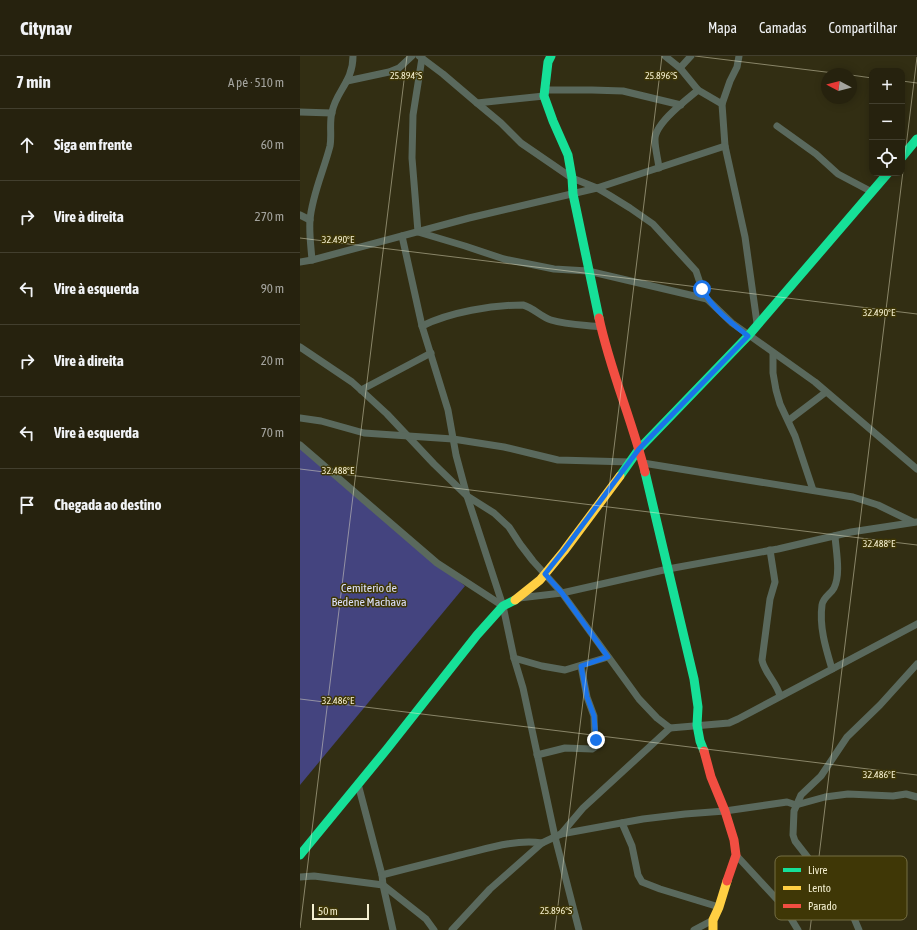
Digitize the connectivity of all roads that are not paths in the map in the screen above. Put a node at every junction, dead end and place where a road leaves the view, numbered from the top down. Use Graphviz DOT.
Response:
graph roads {
  1 [pos="353,56"];
  2 [pos="412,56"];
  3 [pos="551,56"];
  4 [pos="665,56"];
  5 [pos="691,56"];
  6 [pos="739,56"];
  7 [pos="421,57"];
  8 [pos="680,68"];
  9 [pos="347,81"];
  10 [pos="698,90"];
  11 [pos="544,93"];
  12 [pos="477,103"];
  13 [pos="722,104"];
  14 [pos="681,105"];
  15 [pos="300,112"];
  16 [pos="332,113"];
  17 [pos="777,126"];
  18 [pos="917,139"];
  19 [pos="726,146"];
  20 [pos="905,153"];
  21 [pos="660,168"];
  22 [pos="885,176"];
  23 [pos="572,178"];
  24 [pos="597,188"];
  25 [pos="872,192"];
  26 [pos="573,194"];
  27 [pos="300,215"];
  28 [pos="310,220"];
  29 [pos="418,232"];
  30 [pos="402,236"];
  31 [pos="312,260"];
  32 [pos="300,262"];
  33 [pos="588,270"];
  34 [pos="707,299"];
  35 [pos="757,323"];
  36 [pos="422,326"];
  37 [pos="601,327"];
  38 [pos="748,336"];
  39 [pos="300,347"];
  40 [pos="431,353"];
  41 [pos="773,354"];
  42 [pos="361,390"];
  43 [pos="826,392"];
  44 [pos="300,418"];
  45 [pos="789,420"];
  46 [pos="409,437"];
  47 [pos="453,439"];
  48 [pos="300,445"];
  49 [pos="639,449"];
  50 [pos="630,462"];
  51 [pos="643,464"];
  52 [pos="917,469"];
  53 [pos="813,490"];
  54 [pos="467,496"];
  55 [pos="915,522"];
  56 [pos="835,536"];
  57 [pos="770,550"];
  58 [pos="668,569"];
  59 [pos="545,574"];
  60 [pos="562,593"];
  61 [pos="519,598"];
  62 [pos="503,606"];
  63 [pos="917,624"];
  64 [pos="608,657"];
  65 [pos="514,658"];
  66 [pos="917,664"];
  67 [pos="581,666"];
  68 [pos="832,669"];
  69 [pos="780,696"];
  70 [pos="697,725"];
  71 [pos="670,728"];
  72 [pos="537,755"];
  73 [pos="358,784"];
  74 [pos="917,797"];
  75 [pos="796,805"];
  76 [pos="725,811"];
  77 [pos="622,823"];
  78 [pos="558,835"];
  79 [pos="542,843"];
  80 [pos="300,855"];
  81 [pos="736,855"];
  82 [pos="807,856"];
  83 [pos="382,875"];
  84 [pos="300,877"];
  85 [pos="383,885"];
  86 [pos="775,898"];
  87 [pos="719,907"];
  88 [pos="713,920"];
  89 [pos="792,920"];
  90 [pos="854,920"];
  91 [pos="393,930"];
  92 [pos="434,930"];
  93 [pos="452,930"];
  94 [pos="579,930"];
  95 [pos="694,930"];
  96 [pos="713,930"];
  97 [pos="798,930"];
  98 [pos="859,930"];
  1 -- 9 [label="street"];
  2 -- 9 [label="street"];
  3 -- 11 [label="street"];
  4 -- 8 [label="street"];
  5 -- 8 [label="street"];
  6 -- 13 [label="street"];
  7 -- 12 [label="street"];
  7 -- 29 [label="street"];
  8 -- 10 [label="street"];
  9 -- 16 [label="street"];
  10 -- 13 [label="street"];
  10 -- 14 [label="street"];
  11 -- 12 [label="street"];
  11 -- 14 [label="street"];
  11 -- 23 [label="street"];
  12 -- 23 [label="street"];
  13 -- 19 [label="street"];
  14 -- 21 [label="street"];
  15 -- 16 [label="street"];
  16 -- 28 [label="street"];
  17 -- 25 [label="street"];
  18 -- 20 [label="street"];
  19 -- 21 [label="street"];
  19 -- 35 [label="street"];
  21 -- 24 [label="street"];
  22 -- 25 [label="street"];
  23 -- 24 [label="street"];
  23 -- 26 [label="street"];
  24 -- 26 [label="street"];
  24 -- 34 [label="street"];
  25 -- 35 [label="street"];
  26 -- 29 [label="street"];
  26 -- 33 [label="street"];
  27 -- 28 [label="street"];
  28 -- 31 [label="street"];
  29 -- 30 [label="street"];
  29 -- 33 [label="street"];
  30 -- 31 [label="street"];
  30 -- 36 [label="street"];
  31 -- 32 [label="street"];
  33 -- 34 [label="street"];
  33 -- 37 [label="street"];
  34 -- 38 [label="street"];
  35 -- 38 [label="street"];
  36 -- 37 [label="street"];
  36 -- 40 [label="street"];
  37 -- 49 [label="street"];
  38 -- 41 [label="street"];
  38 -- 49 [label="street"];
  39 -- 42 [label="street"];
  40 -- 42 [label="street"];
  40 -- 47 [label="street"];
  41 -- 43 [label="street"];
  41 -- 45 [label="street"];
  42 -- 46 [label="street"];
  43 -- 45 [label="street"];
  43 -- 52 [label="street"];
  44 -- 46 [label="street"];
  45 -- 53 [label="street"];
  46 -- 47 [label="street"];
  46 -- 54 [label="street"];
  47 -- 50 [label="street"];
  47 -- 54 [label="street"];
  48 -- 62 [label="street"];
  49 -- 50 [label="street"];
  49 -- 51 [label="street"];
  50 -- 59 [label="street"];
  51 -- 53 [label="street"];
  51 -- 58 [label="street"];
  53 -- 55 [label="street"];
  54 -- 59 [label="street"];
  54 -- 62 [label="street"];
  55 -- 56 [label="street"];
  56 -- 57 [label="street"];
  56 -- 68 [label="street"];
  57 -- 58 [label="street"];
  57 -- 69 [label="street"];
  58 -- 60 [label="street"];
  58 -- 70 [label="street"];
  59 -- 60 [label="street"];
  59 -- 61 [label="street"];
  60 -- 61 [label="street"];
  60 -- 64 [label="street"];
  61 -- 62 [label="street"];
  62 -- 65 [label="street"];
  62 -- 73 [label="street"];
  63 -- 68 [label="street"];
  64 -- 67 [label="street"];
  64 -- 71 [label="street"];
  65 -- 67 [label="street"];
  65 -- 72 [label="street"];
  66 -- 75 [label="street"];
  67 -- 72 [label="street"];
  68 -- 69 [label="street"];
  69 -- 70 [label="street"];
  70 -- 71 [label="street"];
  70 -- 76 [label="street"];
  71 -- 78 [label="street"];
  72 -- 78 [label="street"];
  73 -- 80 [label="street"];
  73 -- 83 [label="street"];
  74 -- 75 [label="street"];
  75 -- 76 [label="street"];
  75 -- 82 [label="street"];
  76 -- 77 [label="street"];
  76 -- 81 [label="street"];
  77 -- 78 [label="street"];
  77 -- 87 [label="street"];
  78 -- 79 [label="street"];
  78 -- 94 [label="street"];
  79 -- 83 [label="street"];
  79 -- 93 [label="street"];
  81 -- 86 [label="street"];
  81 -- 87 [label="street"];
  83 -- 85 [label="street"];
  84 -- 85 [label="street"];
  85 -- 91 [label="street"];
  85 -- 92 [label="street"];
  87 -- 88 [label="street"];
  88 -- 95 [label="street"];
  88 -- 96 [label="street"];
  89 -- 97 [label="street"];
  90 -- 98 [label="street"];
}
